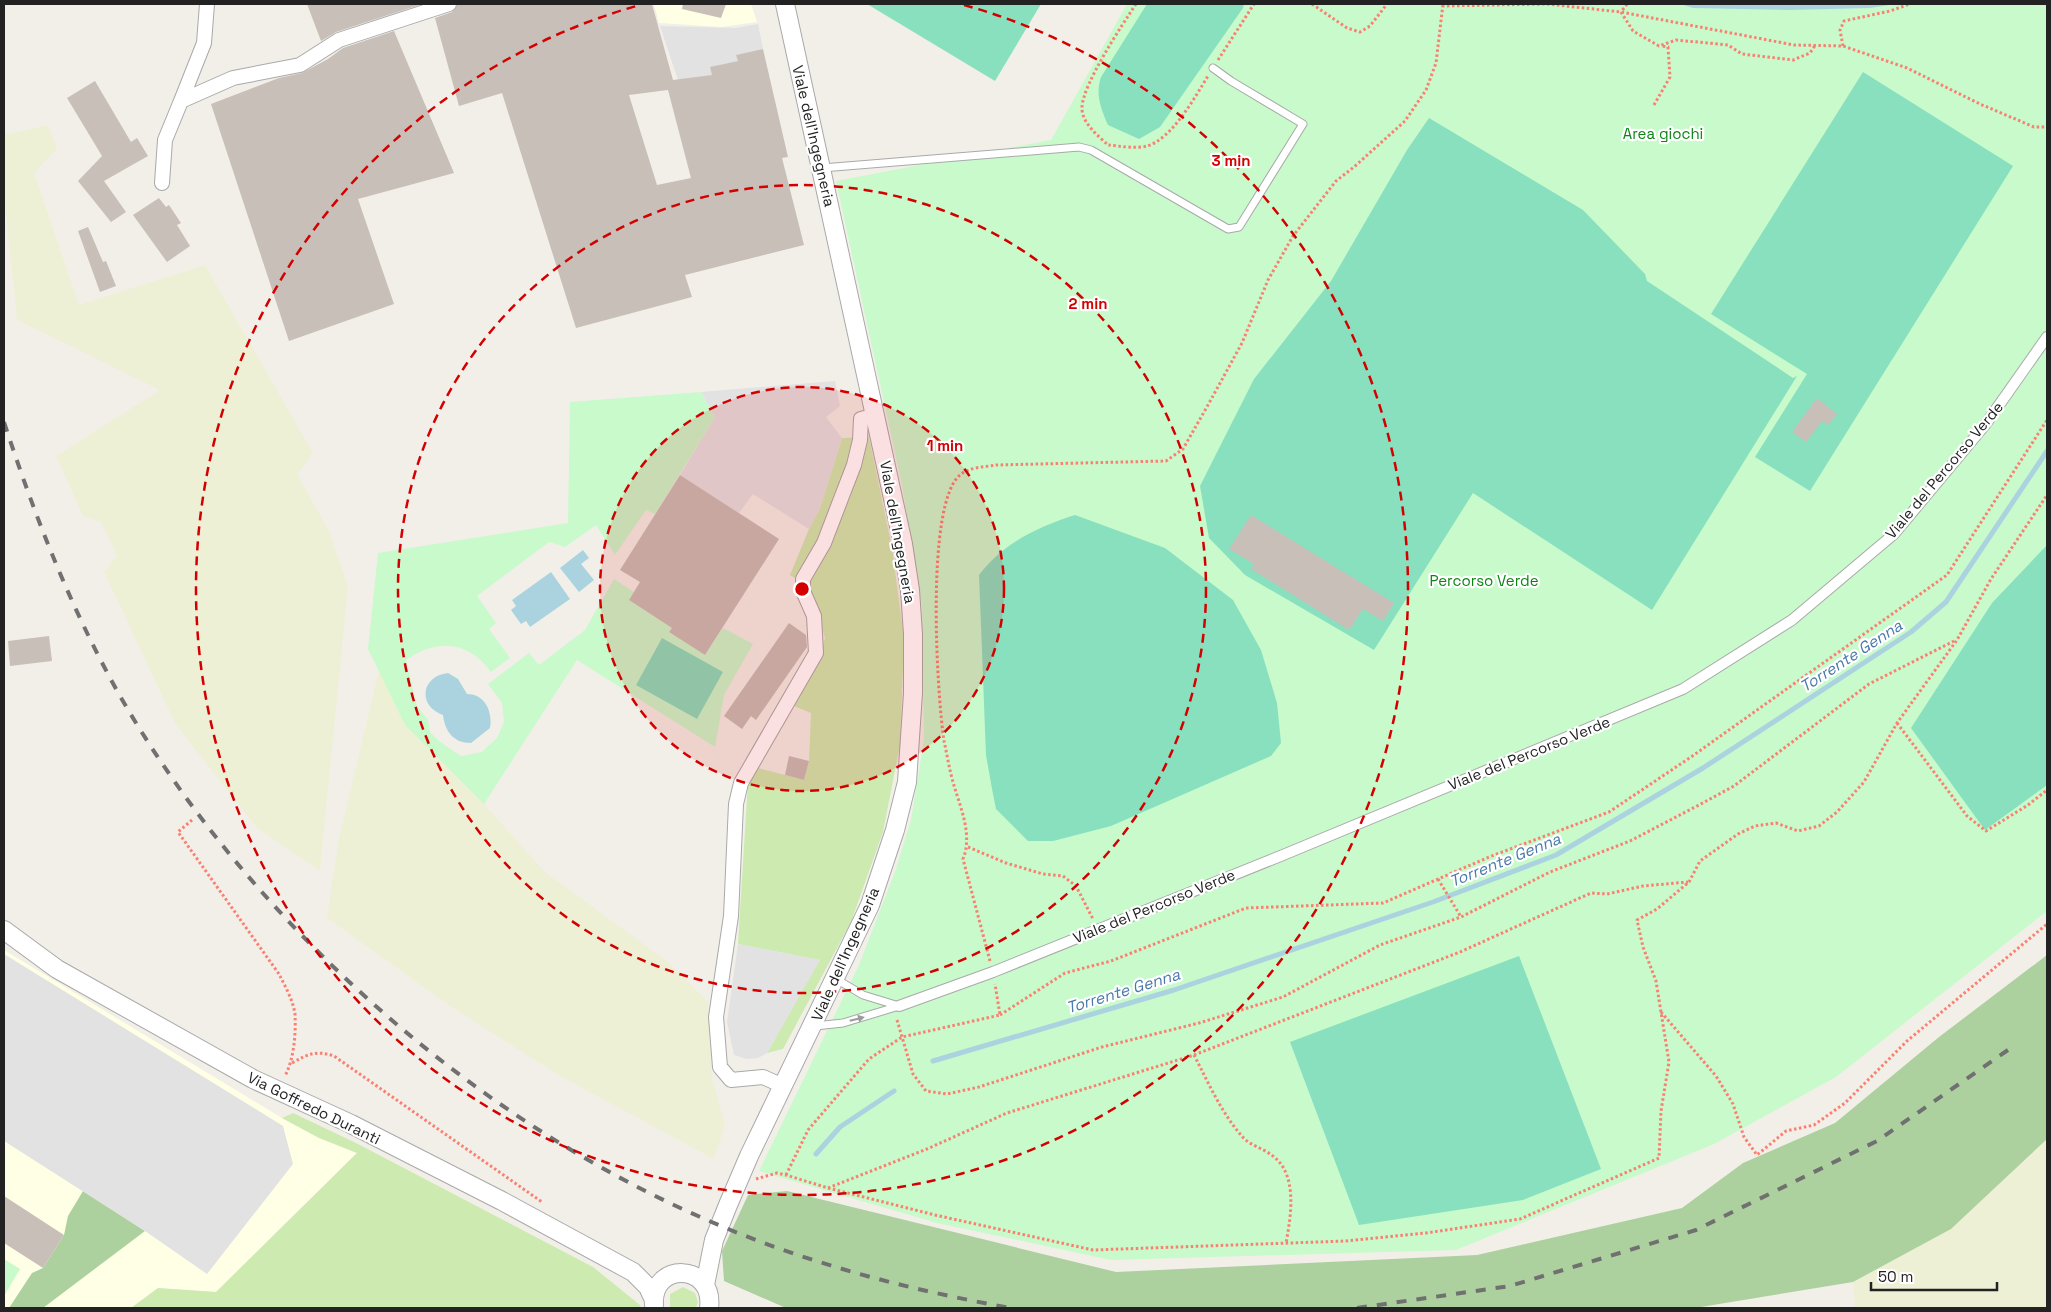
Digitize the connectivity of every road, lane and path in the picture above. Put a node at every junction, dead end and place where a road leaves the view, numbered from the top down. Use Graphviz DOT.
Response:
graph roads {
  1 [pos="207,4"];
  2 [pos="450,4"];
  3 [pos="785,4"];
  4 [pos="1136,4"];
  5 [pos="1254,4"];
  6 [pos="1312,4"];
  7 [pos="1386,4"];
  8 [pos="1627,4"];
  9 [pos="1910,4"];
  10 [pos="1443,5"];
  11 [pos="1621,12"];
  12 [pos="1816,44"];
  13 [pos="1659,46"];
  14 [pos="1843,46"];
  15 [pos="1213,68"];
  16 [pos="181,101"];
  17 [pos="1654,105"];
  18 [pos="2047,127"];
  19 [pos="821,168"];
  20 [pos="162,182"];
  21 [pos="2047,337"];
  22 [pos="876,415"];
  23 [pos="2047,420"];
  24 [pos="2047,495"];
  25 [pos="1957,640"];
  26 [pos="1897,723"];
  27 [pos="2047,790"];
  28 [pos="192,820"];
  29 [pos="968,847"];
  30 [pos="1438,879"];
  31 [pos="1689,882"];
  32 [pos="1461,917"];
  33 [pos="2047,924"];
  34 [pos="1098,928"];
  35 [pos="6,930"];
  36 [pos="993,972"];
  37 [pos="835,979"];
  38 [pos="899,1006"];
  39 [pos="1661,1011"];
  40 [pos="1000,1015"];
  41 [pos="897,1020"];
  42 [pos="813,1026"];
  43 [pos="902,1037"];
  44 [pos="1194,1055"];
  45 [pos="292,1063"];
  46 [pos="783,1086"];
  47 [pos="276,1092"];
  48 [pos="786,1174"];
  49 [pos="740,1177"];
  50 [pos="828,1188"];
  51 [pos="550,1207"];
  52 [pos="714,1240"];
  53 [pos="1286,1243"];
  54 [pos="633,1272"];
  55 [pos="674,1274"];
  56 [pos="710,1300"];
  57 [pos="654,1304"];
  1 -- 16 [label="street"];
  2 -- 16 [label="street"];
  3 -- 19 [label="street, Viale dell'Ingegneria"];
  4 -- 15 [label="path"];
  5 -- 15 [label="path"];
  6 -- 7 [label="path"];
  8 -- 11 [label="path"];
  9 -- 14 [label="path"];
  10 -- 11 [label="path"];
  10 -- 29 [label="path"];
  11 -- 12 [label="path"];
  11 -- 13 [label="path"];
  12 -- 13 [label="path"];
  12 -- 14 [label="path"];
  13 -- 17 [label="path"];
  14 -- 18 [label="path"];
  15 -- 19 [label="lane"];
  16 -- 20 [label="street"];
  19 -- 22 [label="street, Viale dell'Ingegneria"];
  21 -- 34 [label="street, Viale del Percorso Verde"];
  22 -- 37 [label="street, Viale dell'Ingegneria"];
  22 -- 46 [label="street"];
  23 -- 30 [label="path"];
  24 -- 25 [label="path"];
  25 -- 26 [label="path"];
  25 -- 32 [label="path"];
  26 -- 27 [label="path"];
  26 -- 31 [label="path"];
  28 -- 45 [label="path"];
  29 -- 34 [label="path"];
  29 -- 36 [label="path"];
  30 -- 32 [label="path"];
  30 -- 40 [label="path"];
  31 -- 39 [label="path"];
  31 -- 44 [label="path"];
  32 -- 43 [label="path"];
  33 -- 39 [label="path"];
  34 -- 36 [label="street, Viale del Percorso Verde"];
  35 -- 47 [label="street, Via Goffredo Duranti"];
  36 -- 38 [label="street, Viale del Percorso Verde"];
  36 -- 40 [label="path"];
  37 -- 38 [label="lane"];
  37 -- 42 [label="street, Viale dell'Ingegneria"];
  42 -- 38 [label="lane, Viale del Percorso Verde, one-way"];
  39 -- 53 [label="path"];
  40 -- 43 [label="path"];
  41 -- 43 [label="path"];
  42 -- 46 [label="street, Viale dell'Ingegneria"];
  43 -- 48 [label="path"];
  44 -- 50 [label="path"];
  44 -- 53 [label="path"];
  45 -- 47 [label="path"];
  45 -- 51 [label="path"];
  46 -- 49 [label="street, Viale dell'Ingegneria"];
  47 -- 54 [label="street, Via Goffredo Duranti"];
  48 -- 49 [label="path"];
  48 -- 50 [label="path"];
  49 -- 52 [label="street, Viale dell'Ingegneria"];
  50 -- 53 [label="path"];
  52 -- 55 [label="street, Viale dell'Ingegneria"];
  52 -- 56 [label="street, Viale dell'Ingegneria"];
  54 -- 55 [label="street, Via Goffredo Duranti"];
  54 -- 57 [label="street, Via Goffredo Duranti"];
  55 -- 56 [label="street"];
  55 -- 57 [label="street, Viale dell'Ingegneria"];
}
